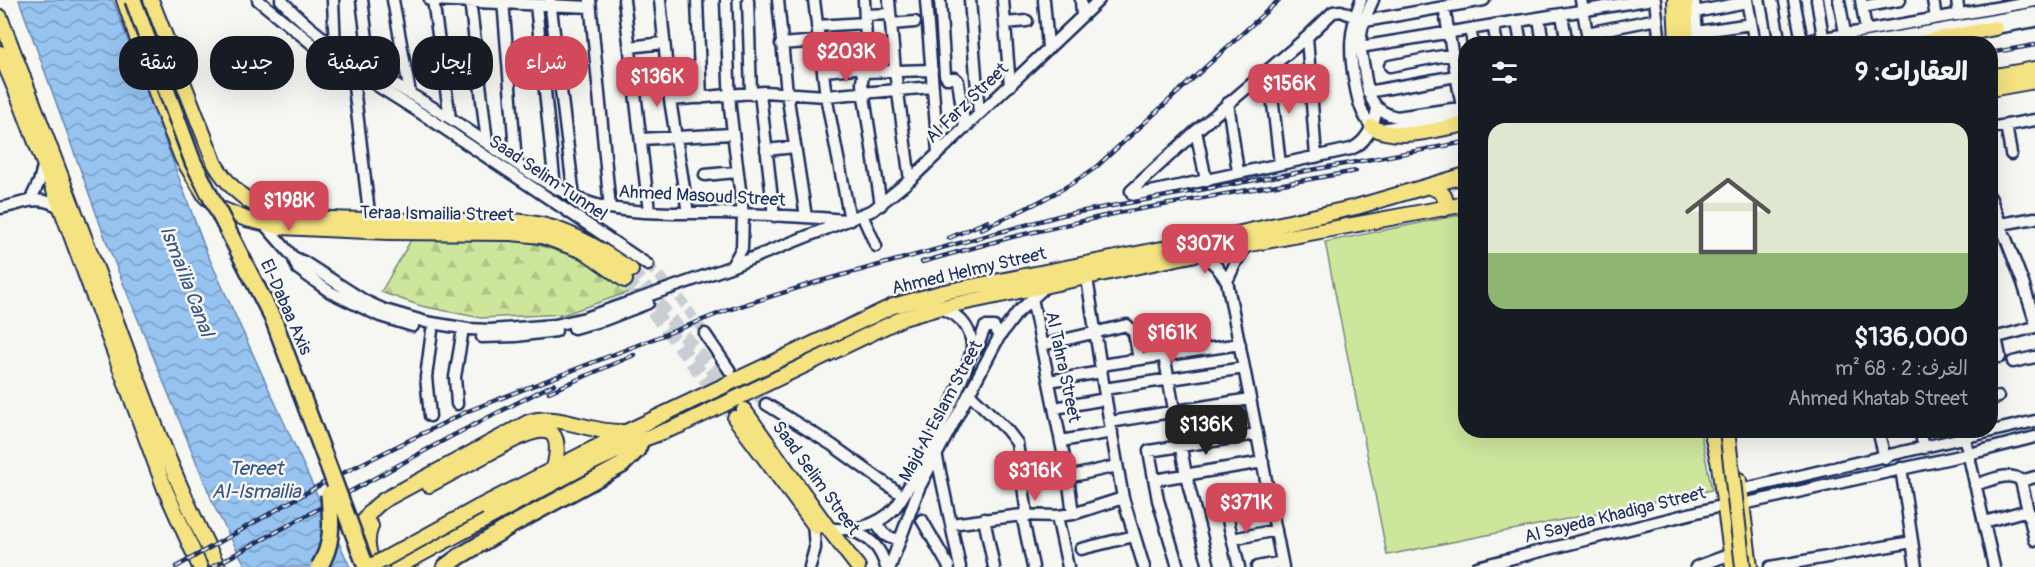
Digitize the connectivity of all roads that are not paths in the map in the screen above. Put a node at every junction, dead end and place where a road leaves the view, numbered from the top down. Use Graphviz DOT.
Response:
graph roads {
  1 [pos="124,0"];
  2 [pos="133,0"];
  3 [pos="151,0"];
  4 [pos="258,0"];
  5 [pos="281,0"];
  6 [pos="333,0"];
  7 [pos="362,0"];
  8 [pos="393,0"];
  9 [pos="432,0"];
  10 [pos="624,0"];
  11 [pos="660,0"];
  12 [pos="697,0"];
  13 [pos="726,0"];
  14 [pos="748,0"];
  15 [pos="778,0"];
  16 [pos="814,0"];
  17 [pos="864,0"];
  18 [pos="889,0"];
  19 [pos="926,0"];
  20 [pos="940,0"];
  21 [pos="970,0"];
  22 [pos="1003,0"];
  23 [pos="1044,0"];
  24 [pos="1081,0"];
  25 [pos="1099,0"];
  26 [pos="1361,0"];
  27 [pos="1373,0"];
  28 [pos="1484,0"];
  29 [pos="1647,0"];
  30 [pos="1655,0"];
  31 [pos="1675,0"];
  32 [pos="1685,0"];
  33 [pos="1772,0"];
  34 [pos="1794,0"];
  35 [pos="1816,0"];
  36 [pos="1839,0"];
  37 [pos="1900,0"];
  38 [pos="1933,0"];
  39 [pos="1957,0"];
  40 [pos="1976,0"];
  41 [pos="470,1"];
  42 [pos="1747,1"];
  43 [pos="2028,1"];
  44 [pos="503,2"];
  45 [pos="550,3"];
  46 [pos="1862,3"];
  47 [pos="590,4"];
  48 [pos="2004,4"];
  49 [pos="536,5"];
  50 [pos="1582,6"];
  51 [pos="1694,6"];
  52 [pos="1444,7"];
  53 [pos="1977,12"];
  54 [pos="2035,13"];
  55 [pos="1562,15"];
  56 [pos="1959,15"];
  57 [pos="1082,16"];
  58 [pos="0,17"];
  59 [pos="1539,18"];
  60 [pos="1936,18"];
  61 [pos="865,19"];
  62 [pos="890,19"];
  63 [pos="1359,19"];
  64 [pos="1657,19"];
  65 [pos="1027,21"];
  66 [pos="1517,21"];
  67 [pos="2035,21"];
  68 [pos="915,22"];
  69 [pos="1005,23"];
  70 [pos="1751,24"];
  71 [pos="1493,25"];
  72 [pos="818,26"];
  73 [pos="1995,28"];
  74 [pos="1470,29"];
  75 [pos="1866,30"];
  76 [pos="1449,32"];
  77 [pos="1697,32"];
  78 [pos="1845,33"];
  79 [pos="137,36"];
  80 [pos="320,36"];
  81 [pos="334,36"];
  82 [pos="367,36"];
  83 [pos="1471,36"];
  84 [pos="1495,36"];
  85 [pos="1520,36"];
  86 [pos="1542,36"];
  87 [pos="1566,36"];
  88 [pos="1588,36"];
  89 [pos="1595,36"];
  90 [pos="1659,36"];
  91 [pos="1677,36"];
  92 [pos="1687,36"];
  93 [pos="1697,36"];
  94 [pos="1753,36"];
  95 [pos="1779,36"];
  96 [pos="1801,36"];
  97 [pos="1823,36"];
  98 [pos="1828,36"];
  99 [pos="1903,36"];
  100 [pos="1954,36"];
  101 [pos="1307,37"];
  102 [pos="306,39"];
  103 [pos="819,41"];
  104 [pos="663,43"];
  105 [pos="781,44"];
  106 [pos="630,47"];
  107 [pos="1048,47"];
  108 [pos="1360,47"];
  109 [pos="0,53"];
  110 [pos="1453,54"];
  111 [pos="1390,66"];
  112 [pos="2035,69"];
  113 [pos="864,70"];
  114 [pos="932,70"];
  115 [pos="1269,70"];
  116 [pos="824,71"];
  117 [pos="895,71"];
  118 [pos="1456,76"];
  119 [pos="1998,76"];
  120 [pos="2035,81"];
  121 [pos="1458,84"];
  122 [pos="1010,86"];
  123 [pos="400,87"];
  124 [pos="933,87"];
  125 [pos="1998,88"];
  126 [pos="156,90"];
  127 [pos="161,90"];
  128 [pos="354,90"];
  129 [pos="384,90"];
  130 [pos="897,90"];
  131 [pos="1368,92"];
  132 [pos="410,93"];
  133 [pos="755,93"];
  134 [pos="787,93"];
  135 [pos="863,93"];
  136 [pos="729,96"];
  137 [pos="826,96"];
  138 [pos="701,98"];
  139 [pos="670,100"];
  140 [pos="1228,103"];
  141 [pos="436,109"];
  142 [pos="1377,109"];
  143 [pos="1458,111"];
  144 [pos="1458,111"];
  145 [pos="979,114"];
  146 [pos="450,118"];
  147 [pos="430,119"];
  148 [pos="2035,120"];
  149 [pos="1458,125"];
  150 [pos="2006,125"];
  151 [pos="1998,126"];
  152 [pos="1372,127"];
  153 [pos="964,128"];
  154 [pos="1196,131"];
  155 [pos="732,134"];
  156 [pos="675,137"];
  157 [pos="641,139"];
  158 [pos="487,142"];
  159 [pos="795,147"];
  160 [pos="766,150"];
  161 [pos="938,153"];
  162 [pos="2011,154"];
  163 [pos="1316,157"];
  164 [pos="516,162"];
  165 [pos="44,163"];
  166 [pos="1280,164"];
  167 [pos="736,172"];
  168 [pos="1238,172"];
  169 [pos="705,175"];
  170 [pos="1458,177"];
  171 [pos="910,180"];
  172 [pos="1206,180"];
  173 [pos="1428,186"];
  174 [pos="555,187"];
  175 [pos="574,197"];
  176 [pos="31,199"];
  177 [pos="880,205"];
  178 [pos="1458,206"];
  179 [pos="0,208"];
  180 [pos="61,208"];
  181 [pos="610,208"];
  182 [pos="1444,209"];
  183 [pos="649,211"];
  184 [pos="688,213"];
  185 [pos="743,214"];
  186 [pos="862,215"];
  187 [pos="774,216"];
  188 [pos="806,217"];
  189 [pos="2035,218"];
  190 [pos="850,220"];
  191 [pos="369,221"];
  192 [pos="265,225"];
  193 [pos="1998,225"];
  194 [pos="1998,232"];
  195 [pos="1247,245"];
  196 [pos="876,246"];
  197 [pos="1201,254"];
  198 [pos="292,257"];
  199 [pos="648,265"];
  200 [pos="732,266"];
  201 [pos="1087,278"];
  202 [pos="1227,281"];
  203 [pos="1046,286"];
  204 [pos="1032,298"];
  205 [pos="2032,300"];
  206 [pos="938,308"];
  207 [pos="2035,321"];
  208 [pos="2035,327"];
  209 [pos="432,331"];
  210 [pos="1095,332"];
  211 [pos="705,334"];
  212 [pos="462,335"];
  213 [pos="999,337"];
  214 [pos="1998,337"];
  215 [pos="1239,344"];
  216 [pos="1042,345"];
  217 [pos="1998,352"];
  218 [pos="972,353"];
  219 [pos="1164,355"];
  220 [pos="2000,357"];
  221 [pos="2035,357"];
  222 [pos="1139,359"];
  223 [pos="2013,362"];
  224 [pos="1101,368"];
  225 [pos="1244,368"];
  226 [pos="730,371"];
  227 [pos="1168,379"];
  228 [pos="1049,381"];
  229 [pos="969,393"];
  230 [pos="1105,394"];
  231 [pos="1250,399"];
  232 [pos="457,404"];
  233 [pos="766,404"];
  234 [pos="1055,408"];
  235 [pos="1174,411"];
  236 [pos="429,416"];
  237 [pos="2035,421"];
  238 [pos="1111,427"];
  239 [pos="1998,428"];
  240 [pos="626,432"];
  241 [pos="1257,434"];
  242 [pos="2035,437"];
  243 [pos="1713,438"];
  244 [pos="1719,438"];
  245 [pos="1728,438"];
  246 [pos="1734,438"];
  247 [pos="1881,438"];
  248 [pos="1922,438"];
  249 [pos="1955,438"];
  250 [pos="1965,438"];
  251 [pos="641,440"];
  252 [pos="1061,441"];
  253 [pos="1180,446"];
  254 [pos="1924,448"];
  255 [pos="936,453"];
  256 [pos="1969,454"];
  257 [pos="1887,457"];
  258 [pos="1263,462"];
  259 [pos="1719,465"];
  260 [pos="1117,466"];
  261 [pos="554,468"];
  262 [pos="1897,469"];
  263 [pos="1185,475"];
  264 [pos="1068,477"];
  265 [pos="2035,477"];
  266 [pos="1154,480"];
  267 [pos="2021,481"];
  268 [pos="1976,485"];
  269 [pos="896,491"];
  270 [pos="329,494"];
  271 [pos="1742,497"];
  272 [pos="1123,498"];
  273 [pos="1270,498"];
  274 [pos="1725,505"];
  275 [pos="1225,507"];
  276 [pos="1213,509"];
  277 [pos="2028,510"];
  278 [pos="1073,514"];
  279 [pos="1025,515"];
  280 [pos="1057,516"];
  281 [pos="984,519"];
  282 [pos="922,520"];
  283 [pos="878,521"];
  284 [pos="813,522"];
  285 [pos="1984,522"];
  286 [pos="951,524"];
  287 [pos="828,528"];
  288 [pos="848,530"];
  289 [pos="1276,530"];
  290 [pos="1134,536"];
  291 [pos="899,539"];
  292 [pos="1233,539"];
  293 [pos="1746,540"];
  294 [pos="2035,540"];
  295 [pos="1912,542"];
  296 [pos="1081,549"];
  297 [pos="1731,555"];
  298 [pos="1823,562"];
  299 [pos="1283,565"];
  300 [pos="200,567"];
  301 [pos="218,567"];
  302 [pos="319,567"];
  303 [pos="356,567"];
  304 [pos="366,567"];
  305 [pos="375,567"];
  306 [pos="397,567"];
  307 [pos="445,567"];
  308 [pos="810,567"];
  309 [pos="847,567"];
  310 [pos="858,567"];
  311 [pos="888,567"];
  312 [pos="949,567"];
  313 [pos="960,567"];
  314 [pos="994,567"];
  315 [pos="1034,567"];
  316 [pos="1068,567"];
  317 [pos="1143,567"];
  318 [pos="1178,567"];
  319 [pos="1209,567"];
  320 [pos="1239,567"];
  321 [pos="1257,567"];
  322 [pos="1478,567"];
  323 [pos="1696,567"];
  324 [pos="1743,567"];
  325 [pos="1750,567"];
  326 [pos="1770,567"];
  327 [pos="1916,567"];
  328 [pos="1994,567"];
  1 -- 79 [label="main road, Teraa Ismailia Street"];
  2 -- 304 [label="highway, El-Dabaa Axis, bridge"];
  3 -- 191 [label="main road, Teraa Ismailia Street"];
  4 -- 102 [label="street, Saad Selim Tunnel"];
  5 -- 80 [label="street, Ahmed Masoud Street"];
  6 -- 81 [label="street"];
  7 -- 82 [label="street"];
  8 -- 132 [label="street"];
  9 -- 41 [label="street"];
  9 -- 146 [label="street"];
  10 -- 106 [label="street"];
  11 -- 104 [label="street"];
  12 -- 138 [label="street"];
  13 -- 136 [label="street"];
  14 -- 133 [label="street"];
  15 -- 105 [label="street"];
  16 -- 72 [label="street"];
  17 -- 61 [label="street"];
  18 -- 62 [label="street"];
  19 -- 114 [label="street"];
  20 -- 153 [label="street"];
  21 -- 145 [label="street"];
  22 -- 69 [label="street"];
  23 -- 107 [label="street"];
  24 -- 57 [label="street"];
  25 -- 57 [label="street, Al Farz Street"];
  26 -- 63 [label="street"];
  27 -- 63 [label="street"];
  28 -- 52 [label="street"];
  29 -- 50 [label="street"];
  30 -- 64 [label="street"];
  31 -- 91 [label="main road"];
  32 -- 92 [label="main road"];
  33 -- 95 [label="street"];
  34 -- 96 [label="street"];
  35 -- 97 [label="street"];
  36 -- 78 [label="street"];
  37 -- 46 [label="street"];
  38 -- 60 [label="street"];
  39 -- 56 [label="street"];
  40 -- 53 [label="street"];
  41 -- 44 [label="street"];
  41 -- 158 [label="street"];
  42 -- 51 [label="street"];
  42 -- 70 [label="street"];
  43 -- 48 [label="street"];
  44 -- 49 [label="street"];
  44 -- 164 [label="street"];
  45 -- 47 [label="street"];
  45 -- 49 [label="street"];
  45 -- 175 [label="street"];
  46 -- 75 [label="street"];
  47 -- 181 [label="street"];
  48 -- 53 [label="street"];
  49 -- 174 [label="street"];
  50 -- 55 [label="street"];
  50 -- 88 [label="street"];
  51 -- 77 [label="street"];
  52 -- 63 [label="street"];
  52 -- 76 [label="street"];
  53 -- 56 [label="street"];
  54 -- 99 [label="street"];
  55 -- 59 [label="street"];
  55 -- 87 [label="street"];
  56 -- 60 [label="street"];
  57 -- 107 [label="street, Al Farz Street"];
  58 -- 301 [label="main road"];
  59 -- 66 [label="street"];
  59 -- 86 [label="street"];
  60 -- 75 [label="street"];
  61 -- 62 [label="street"];
  61 -- 72 [label="street"];
  61 -- 113 [label="street"];
  62 -- 68 [label="street"];
  62 -- 117 [label="street"];
  63 -- 101 [label="street"];
  63 -- 108 [label="street"];
  63 -- 152 [label="street"];
  64 -- 89 [label="street"];
  64 -- 90 [label="street"];
  65 -- 69 [label="street"];
  66 -- 71 [label="street"];
  66 -- 85 [label="street"];
  67 -- 73 [label="street"];
  69 -- 122 [label="street"];
  70 -- 77 [label="street"];
  70 -- 94 [label="street"];
  71 -- 74 [label="street"];
  71 -- 84 [label="street"];
  72 -- 103 [label="street"];
  73 -- 100 [label="main road"];
  74 -- 76 [label="street"];
  74 -- 83 [label="street"];
  75 -- 78 [label="street"];
  76 -- 108 [label="street"];
  76 -- 110 [label="street"];
  77 -- 93 [label="street"];
  78 -- 98 [label="street"];
  101 -- 115 [label="street"];
  101 -- 163 [label="street"];
  103 -- 105 [label="street"];
  103 -- 116 [label="street"];
  104 -- 106 [label="street"];
  104 -- 139 [label="street"];
  105 -- 134 [label="street"];
  106 -- 157 [label="street"];
  107 -- 122 [label="street, Al Farz Street"];
  108 -- 131 [label="street"];
  109 -- 165 [label="main road"];
  110 -- 111 [label="street"];
  110 -- 118 [label="street"];
  112 -- 119 [label="main road"];
  113 -- 116 [label="street"];
  113 -- 117 [label="street"];
  113 -- 135 [label="street"];
  114 -- 117 [label="street"];
  114 -- 124 [label="street"];
  115 -- 140 [label="street"];
  115 -- 166 [label="street"];
  116 -- 137 [label="street"];
  117 -- 130 [label="street"];
  118 -- 121 [label="street"];
  118 -- 131 [label="street"];
  120 -- 125 [label="main road"];
  122 -- 145 [label="street, Al Farz Street"];
  123 -- 132 [label="street, Ahmed Masoud Street"];
  124 -- 130 [label="street"];
  124 -- 161 [label="street"];
  126 -- 192 [label="main road, Teraa Ismailia Street"];
  127 -- 270 [label="highway"];
  128 -- 191 [label="street"];
  129 -- 147 [label="street, Saad Selim Tunnel"];
  130 -- 135 [label="street"];
  130 -- 171 [label="street"];
  131 -- 142 [label="street"];
  132 -- 141 [label="street, Ahmed Masoud Street"];
  133 -- 134 [label="street"];
  133 -- 136 [label="street"];
  133 -- 160 [label="street"];
  134 -- 137 [label="street"];
  134 -- 159 [label="street"];
  135 -- 137 [label="street"];
  135 -- 177 [label="street"];
  136 -- 138 [label="street"];
  136 -- 155 [label="street"];
  137 -- 190 [label="street"];
  138 -- 139 [label="street"];
  139 -- 156 [label="street"];
  140 -- 154 [label="street"];
  140 -- 168 [label="street"];
  141 -- 146 [label="street, Ahmed Masoud Street"];
  141 -- 147 [label="street"];
  142 -- 144 [label="street"];
  142 -- 152 [label="street"];
  143 -- 152 [label="street"];
  145 -- 153 [label="street, Al Farz Street"];
  146 -- 158 [label="street, Ahmed Masoud Street"];
  147 -- 199 [label="street, Saad Selim Tunnel"];
  148 -- 150 [label="street"];
  149 -- 152 [label="main road"];
  150 -- 151 [label="street"];
  150 -- 162 [label="street"];
  152 -- 163 [label="street"];
  153 -- 161 [label="street, Al Farz Street"];
  154 -- 172 [label="street"];
  154 -- 172 [label="street"];
  155 -- 156 [label="street"];
  155 -- 167 [label="street"];
  156 -- 157 [label="street"];
  156 -- 184 [label="street"];
  157 -- 183 [label="street"];
  158 -- 164 [label="street, Ahmed Masoud Street"];
  159 -- 160 [label="street"];
  159 -- 188 [label="street"];
  160 -- 187 [label="street"];
  161 -- 171 [label="street, Al Farz Street"];
  163 -- 166 [label="street"];
  164 -- 174 [label="street, Ahmed Masoud Street"];
  165 -- 176 [label="street"];
  165 -- 180 [label="main road"];
  166 -- 168 [label="street"];
  167 -- 169 [label="street"];
  167 -- 185 [label="street"];
  168 -- 172 [label="street"];
  170 -- 173 [label="main road, Ahmed Helmy Street"];
  171 -- 177 [label="street, Al Farz Street"];
  173 -- 182 [label="main road"];
  173 -- 240 [label="main road, Ahmed Helmy Street"];
  174 -- 175 [label="street, Ahmed Masoud Street"];
  175 -- 181 [label="street, Ahmed Masoud Street"];
  176 -- 179 [label="street"];
  176 -- 180 [label="street"];
  177 -- 186 [label="street, Al Farz Street"];
  178 -- 182 [label="main road, Ahmed Helmy Street"];
  180 -- 300 [label="main road"];
  181 -- 183 [label="street, Ahmed Masoud Street"];
  182 -- 195 [label="main road, Ahmed Helmy Street"];
  183 -- 184 [label="street, Ahmed Masoud Street"];
  184 -- 185 [label="street, Ahmed Masoud Street"];
  185 -- 187 [label="street, Ahmed Masoud Street"];
  185 -- 200 [label="street"];
  186 -- 190 [label="street, Al Farz Street"];
  186 -- 196 [label="street"];
  187 -- 188 [label="street, Ahmed Masoud Street"];
  188 -- 190 [label="street, Ahmed Masoud Street"];
  189 -- 193 [label="street"];
  190 -- 200 [label="street, Al Farz Street"];
  191 -- 192 [label="main road, Teraa Ismailia Street"];
  192 -- 198 [label="street"];
  194 -- 205 [label="street"];
  195 -- 197 [label="main road, Ahmed Helmy Street"];
  195 -- 202 [label="street"];
  197 -- 201 [label="main road, Ahmed Helmy Street"];
  197 -- 202 [label="street"];
  198 -- 200 [label="street"];
  198 -- 209 [label="street"];
  200 -- 212 [label="street"];
  201 -- 203 [label="main road, Ahmed Helmy Street"];
  201 -- 210 [label="street"];
  202 -- 215 [label="street"];
  203 -- 204 [label="street, Majd Al Eslam Street"];
  203 -- 206 [label="main road, Ahmed Helmy Street"];
  204 -- 213 [label="street, Majd Al Eslam Street"];
  204 -- 216 [label="street, Al Tahra Street"];
  205 -- 207 [label="street"];
  206 -- 218 [label="street, Majd Al Eslam Street"];
  206 -- 251 [label="main road, Ahmed Helmy Street"];
  208 -- 214 [label="street"];
  209 -- 212 [label="street"];
  209 -- 236 [label="street"];
  210 -- 216 [label="street"];
  210 -- 222 [label="street"];
  210 -- 224 [label="street"];
  211 -- 226 [label="street"];
  212 -- 232 [label="street"];
  213 -- 218 [label="street"];
  213 -- 229 [label="street, Majd Al Eslam Street"];
  215 -- 219 [label="street"];
  215 -- 225 [label="street"];
  216 -- 228 [label="street, Al Tahra Street"];
  217 -- 220 [label="street"];
  218 -- 283 [label="street, Majd Al Eslam Street"];
  219 -- 222 [label="street"];
  219 -- 227 [label="street"];
  221 -- 223 [label="street"];
  222 -- 224 [label="street"];
  224 -- 228 [label="street"];
  224 -- 230 [label="street"];
  225 -- 227 [label="street"];
  225 -- 231 [label="street"];
  227 -- 230 [label="street"];
  227 -- 235 [label="street"];
  228 -- 234 [label="street, Al Tahra Street"];
  229 -- 255 [label="street, Majd Al Eslam Street"];
  229 -- 279 [label="street"];
  230 -- 234 [label="street"];
  230 -- 238 [label="street"];
  231 -- 235 [label="street"];
  231 -- 241 [label="street"];
  233 -- 269 [label="street"];
  234 -- 252 [label="street, Al Tahra Street"];
  235 -- 238 [label="street"];
  235 -- 253 [label="street"];
  237 -- 239 [label="street"];
  238 -- 252 [label="street"];
  238 -- 260 [label="street"];
  240 -- 261 [label="main road, Ahmed Helmy Street"];
  240 -- 304 [label="main road"];
  241 -- 253 [label="street"];
  241 -- 258 [label="street"];
  242 -- 256 [label="street"];
  243 -- 259 [label="main road"];
  244 -- 259 [label="main road"];
  245 -- 324 [label="main road, bridge"];
  246 -- 271 [label="main road"];
  247 -- 257 [label="street"];
  248 -- 254 [label="street"];
  249 -- 254 [label="street"];
  250 -- 256 [label="street"];
  251 -- 306 [label="main road, Ahmed Helmy Street"];
  251 -- 307 [label="highway"];
  252 -- 264 [label="street, Al Tahra Street"];
  253 -- 263 [label="street"];
  253 -- 266 [label="street"];
  254 -- 257 [label="street"];
  255 -- 286 [label="street"];
  255 -- 291 [label="street, Majd Al Eslam Street"];
  256 -- 262 [label="street"];
  256 -- 268 [label="street"];
  257 -- 262 [label="street"];
  257 -- 271 [label="street"];
  258 -- 263 [label="street"];
  258 -- 273 [label="street"];
  259 -- 274 [label="main road"];
  260 -- 264 [label="street"];
  260 -- 272 [label="street"];
  261 -- 304 [label="main road, Ahmed Helmy Street, bridge"];
  261 -- 305 [label="main road"];
  262 -- 271 [label="street"];
  262 -- 295 [label="street"];
  263 -- 266 [label="street"];
  263 -- 319 [label="street"];
  264 -- 278 [label="street, Al Tahra Street"];
  265 -- 267 [label="street"];
  266 -- 318 [label="street"];
  267 -- 268 [label="street"];
  267 -- 277 [label="street"];
  268 -- 285 [label="street"];
  270 -- 302 [label="highway, bridge"];
  270 -- 303 [label="highway, bridge"];
  271 -- 293 [label="main road"];
  272 -- 278 [label="street"];
  272 -- 290 [label="street"];
  273 -- 275 [label="street"];
  273 -- 289 [label="street"];
  274 -- 297 [label="main road"];
  274 -- 322 [label="street, Al Sayeda Khadiga Street"];
  275 -- 276 [label="street"];
  275 -- 292 [label="street"];
  277 -- 285 [label="street"];
  277 -- 294 [label="street"];
  278 -- 280 [label="street"];
  279 -- 280 [label="street"];
  279 -- 281 [label="street"];
  279 -- 315 [label="street"];
  280 -- 316 [label="street"];
  281 -- 286 [label="street"];
  281 -- 314 [label="street"];
  282 -- 312 [label="street"];
  283 -- 288 [label="street, Majd Al Eslam Street"];
  283 -- 291 [label="street"];
  284 -- 287 [label="main road, Saad Selim Street"];
  284 -- 308 [label="street"];
  284 -- 309 [label="main road, Saad Selim Street"];
  285 -- 328 [label="street"];
  286 -- 313 [label="street"];
  287 -- 288 [label="street, Majd Al Eslam Street"];
  287 -- 310 [label="main road, Saad Selim Street"];
  288 -- 311 [label="street"];
  289 -- 292 [label="street"];
  289 -- 299 [label="street"];
  290 -- 296 [label="street"];
  290 -- 317 [label="street"];
  291 -- 311 [label="street, Majd Al Eslam Street"];
  292 -- 320 [label="street"];
  293 -- 297 [label="main road"];
  293 -- 325 [label="main road"];
  295 -- 298 [label="street"];
  295 -- 327 [label="street"];
  297 -- 323 [label="street"];
  298 -- 326 [label="street"];
  299 -- 321 [label="street"];
}
